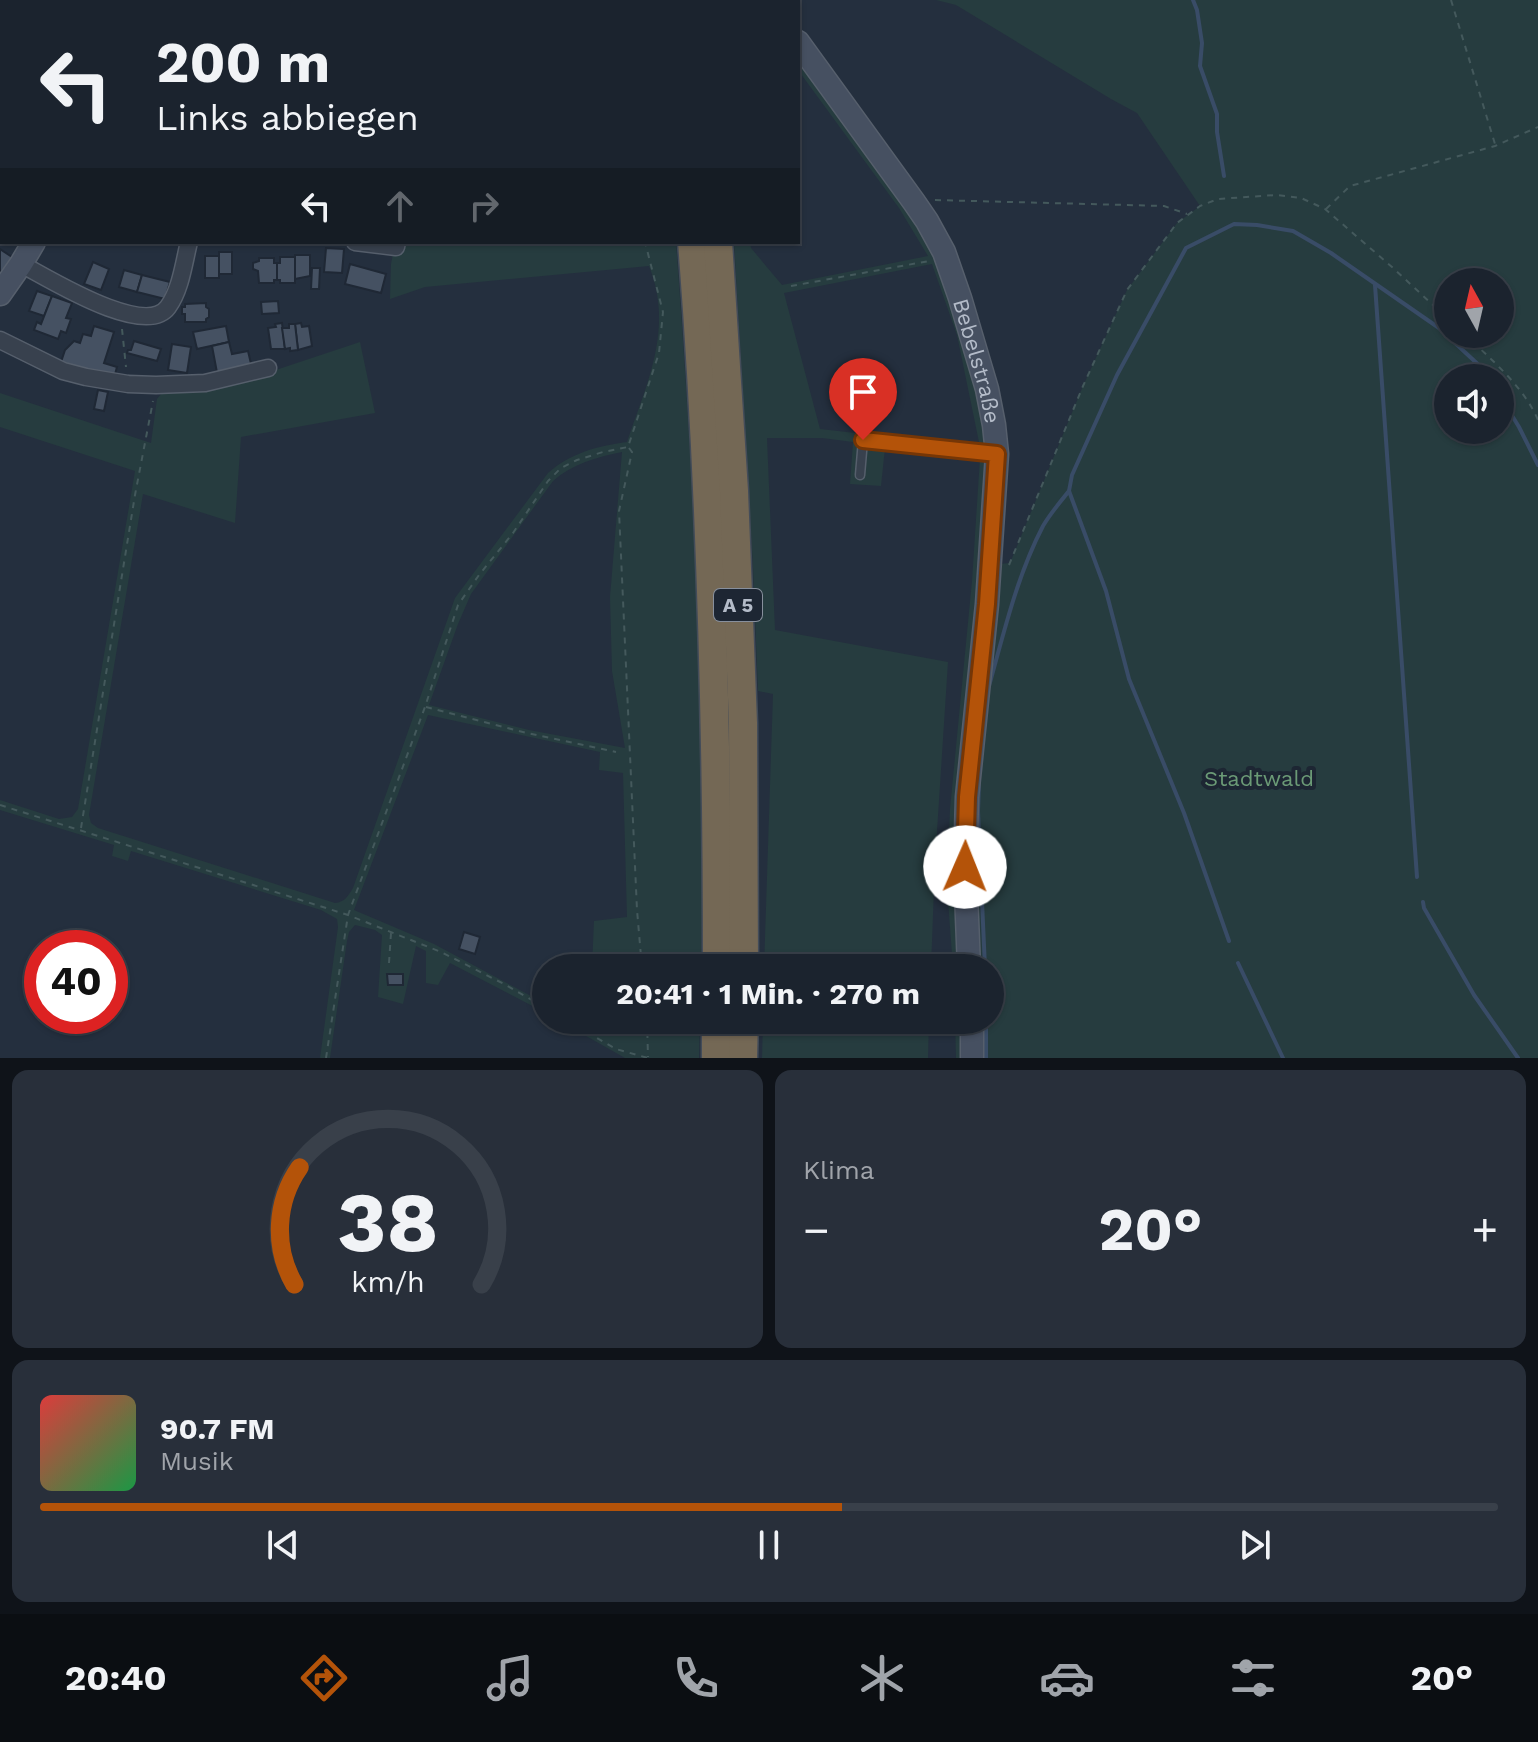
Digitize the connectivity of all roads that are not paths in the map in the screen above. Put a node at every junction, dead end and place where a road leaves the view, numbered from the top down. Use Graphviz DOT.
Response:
graph roads {
  1 [pos="800,45"];
  2 [pos="33,244"];
  3 [pos="188,244"];
  4 [pos="371,244"];
  5 [pos="397,244"];
  6 [pos="692,244"];
  7 [pos="718,244"];
  8 [pos="21,264"];
  9 [pos="0,294"];
  10 [pos="0,340"];
  11 [pos="268,368"];
  12 [pos="997,454"];
  13 [pos="860,475"];
  14 [pos="717,954"];
  15 [pos="744,954"];
  16 [pos="968,954"];
  17 [pos="716,1034"];
  18 [pos="744,1034"];
  19 [pos="972,1034"];
  20 [pos="716,1058"];
  21 [pos="743,1058"];
  22 [pos="972,1058"];
  1 -- 12 [label="street, Bebelstraße"];
  2 -- 8 [label="street"];
  3 -- 8 [label="street"];
  4 -- 5 [label="street"];
  6 -- 14 [label="highway, A 5"];
  7 -- 15 [label="highway, A 5"];
  8 -- 9 [label="street"];
  10 -- 11 [label="street"];
  12 -- 13 [label="lane"];
  12 -- 16 [label="street, Bebelstraße"];
  17 -- 20 [label="highway"];
  18 -- 21 [label="highway"];
  19 -- 22 [label="street"];
}
